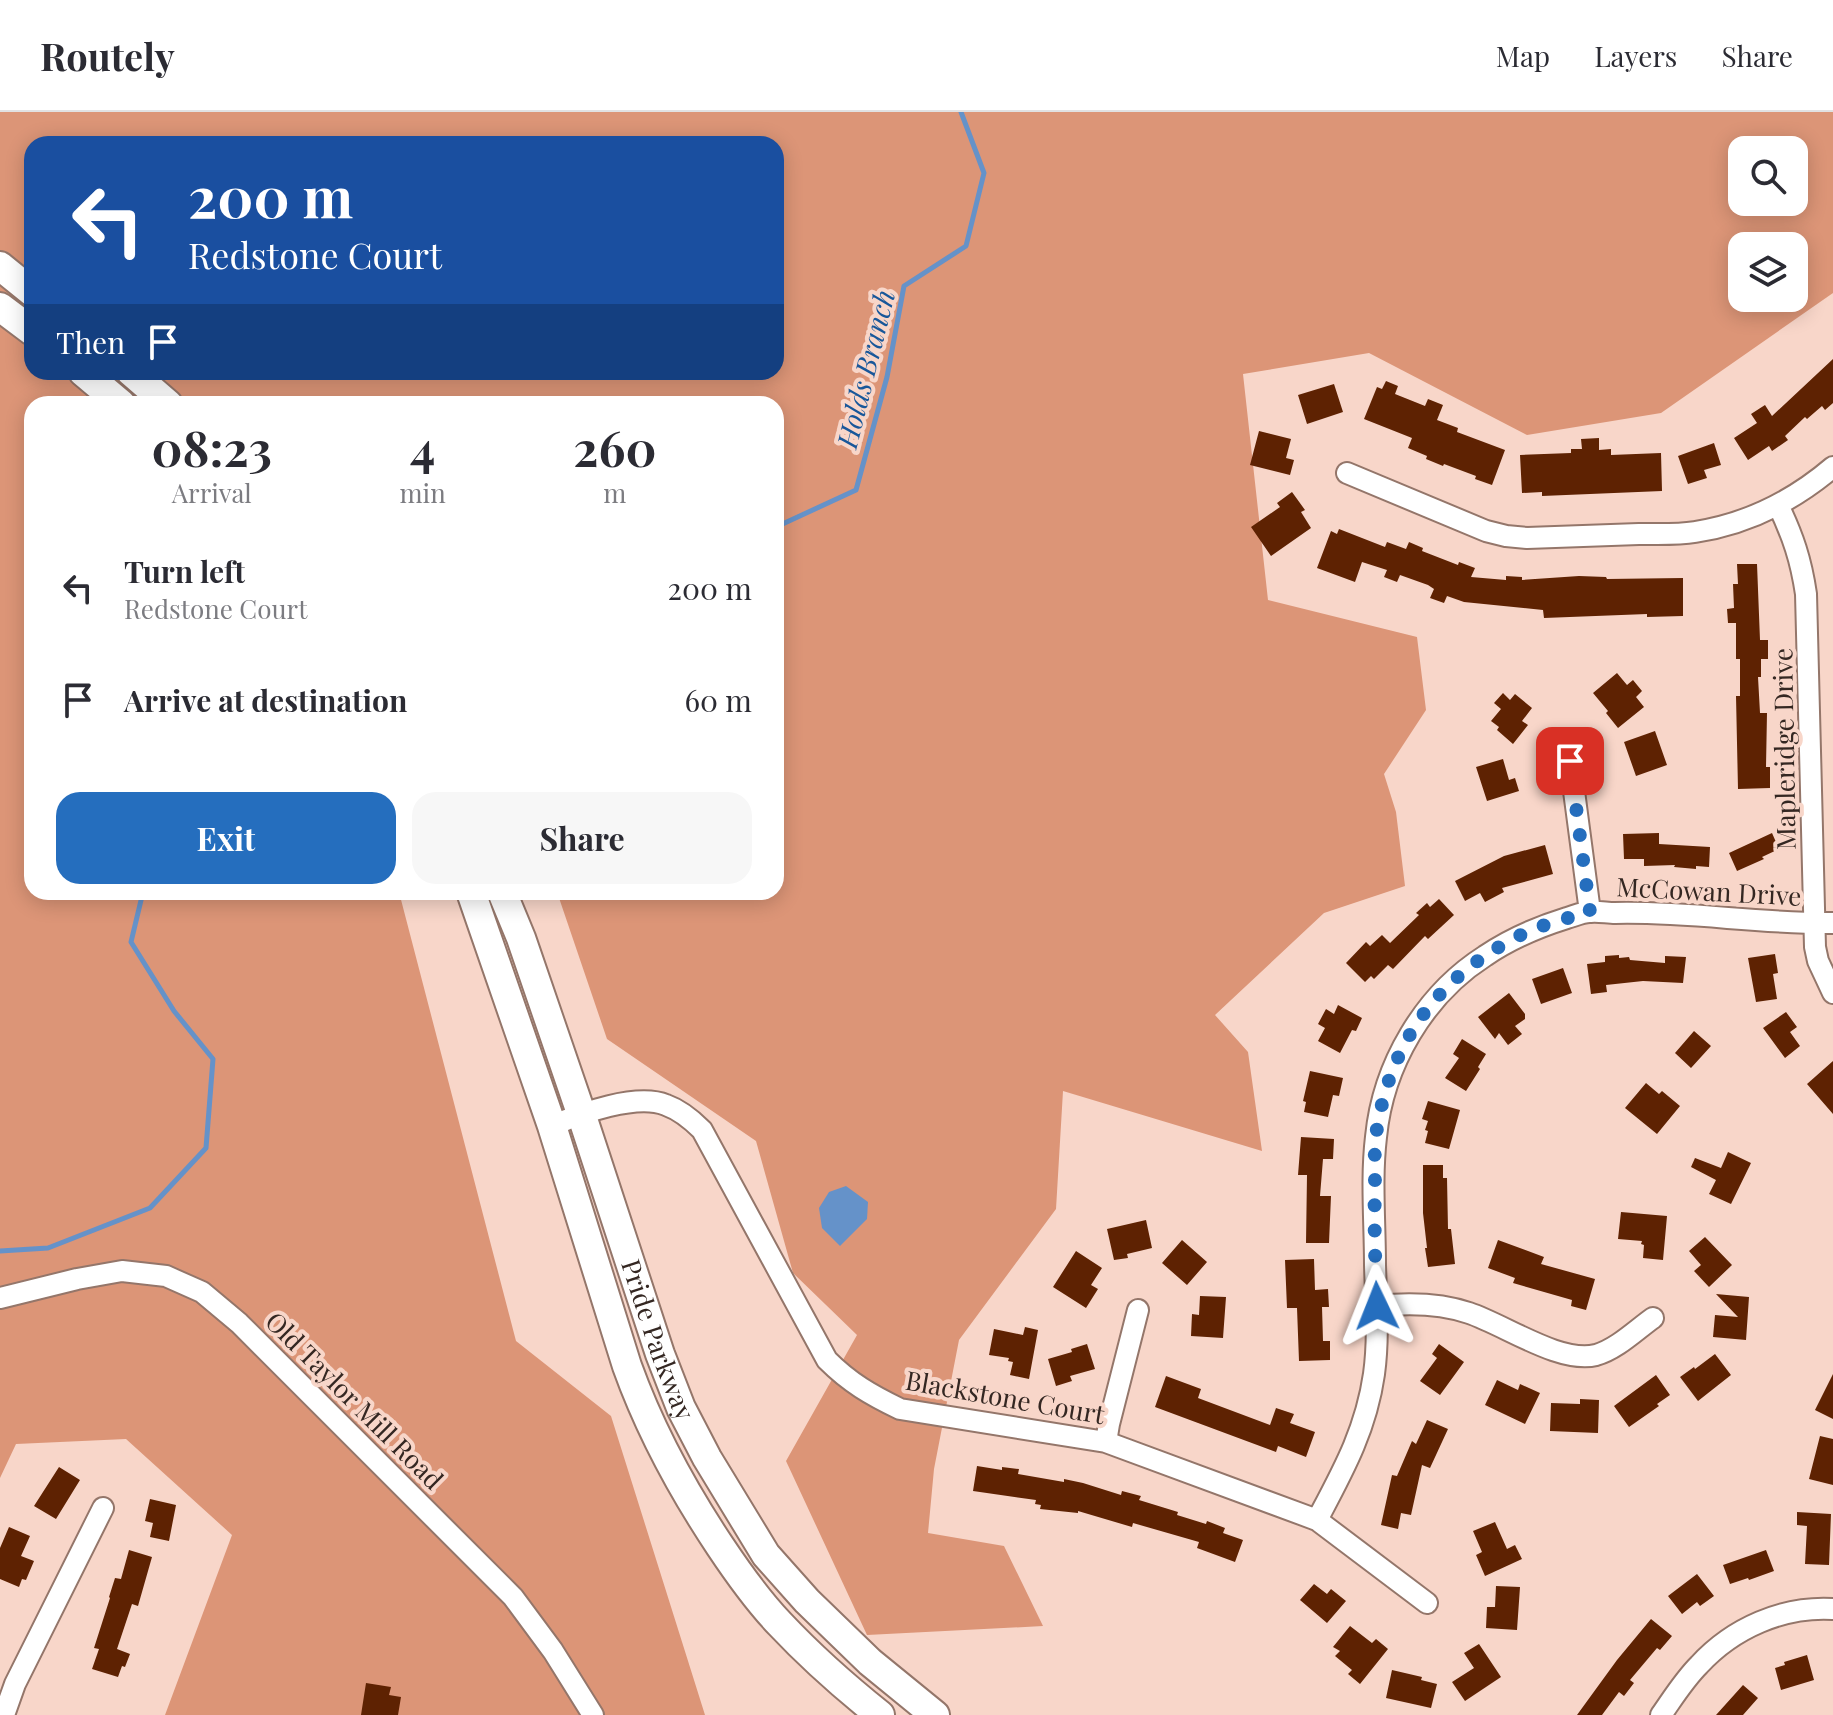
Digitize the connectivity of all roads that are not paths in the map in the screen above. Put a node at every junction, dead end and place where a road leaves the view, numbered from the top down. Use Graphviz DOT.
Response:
graph roads {
  1 [pos="0,266"];
  2 [pos="24,286"];
  3 [pos="0,307"];
  4 [pos="24,325"];
  5 [pos="92,380"];
  6 [pos="141,380"];
  7 [pos="112,396"];
  8 [pos="160,396"];
  9 [pos="1833,467"];
  10 [pos="1347,473"];
  11 [pos="1778,505"];
  12 [pos="1570,761"];
  13 [pos="474,900"];
  14 [pos="505,900"];
  15 [pos="1590,912"];
  16 [pos="1824,923"];
  17 [pos="1833,993"];
  18 [pos="581,1113"];
  19 [pos="552,1126"];
  20 [pos="0,1298"];
  21 [pos="1377,1306"];
  22 [pos="1138,1310"];
  23 [pos="1653,1318"];
  24 [pos="1106,1442"];
  25 [pos="103,1508"];
  26 [pos="1317,1520"];
  27 [pos="1427,1603"];
  28 [pos="1833,1609"];
  29 [pos="5,1703"];
  30 [pos="593,1715"];
  31 [pos="880,1715"];
  32 [pos="935,1715"];
  33 [pos="1661,1715"];
  1 -- 2 [label="main road"];
  3 -- 4 [label="main road"];
  5 -- 7 [label="main road"];
  6 -- 8 [label="main road"];
  9 -- 11 [label="street"];
  10 -- 11 [label="street"];
  11 -- 16 [label="street, Mapleridge Drive"];
  12 -- 15 [label="street"];
  13 -- 19 [label="main road, Pride Parkway"];
  14 -- 18 [label="main road, Pride Parkway"];
  15 -- 16 [label="street, McCowan Drive"];
  15 -- 21 [label="street, McCowan Drive"];
  16 -- 17 [label="street, Mapleridge Drive"];
  18 -- 19 [label="street, Blackstone Court"];
  18 -- 24 [label="street, Blackstone Court"];
  18 -- 32 [label="main road, Pride Parkway"];
  19 -- 31 [label="main road, Pride Parkway"];
  20 -- 30 [label="street, Old Taylor Mill Road"];
  21 -- 23 [label="street"];
  21 -- 26 [label="street, McCowan Drive"];
  22 -- 24 [label="street"];
  24 -- 26 [label="street, Blackstone Court"];
  25 -- 29 [label="street"];
  26 -- 27 [label="street, Blackstone Court"];
  28 -- 33 [label="street"];
}
